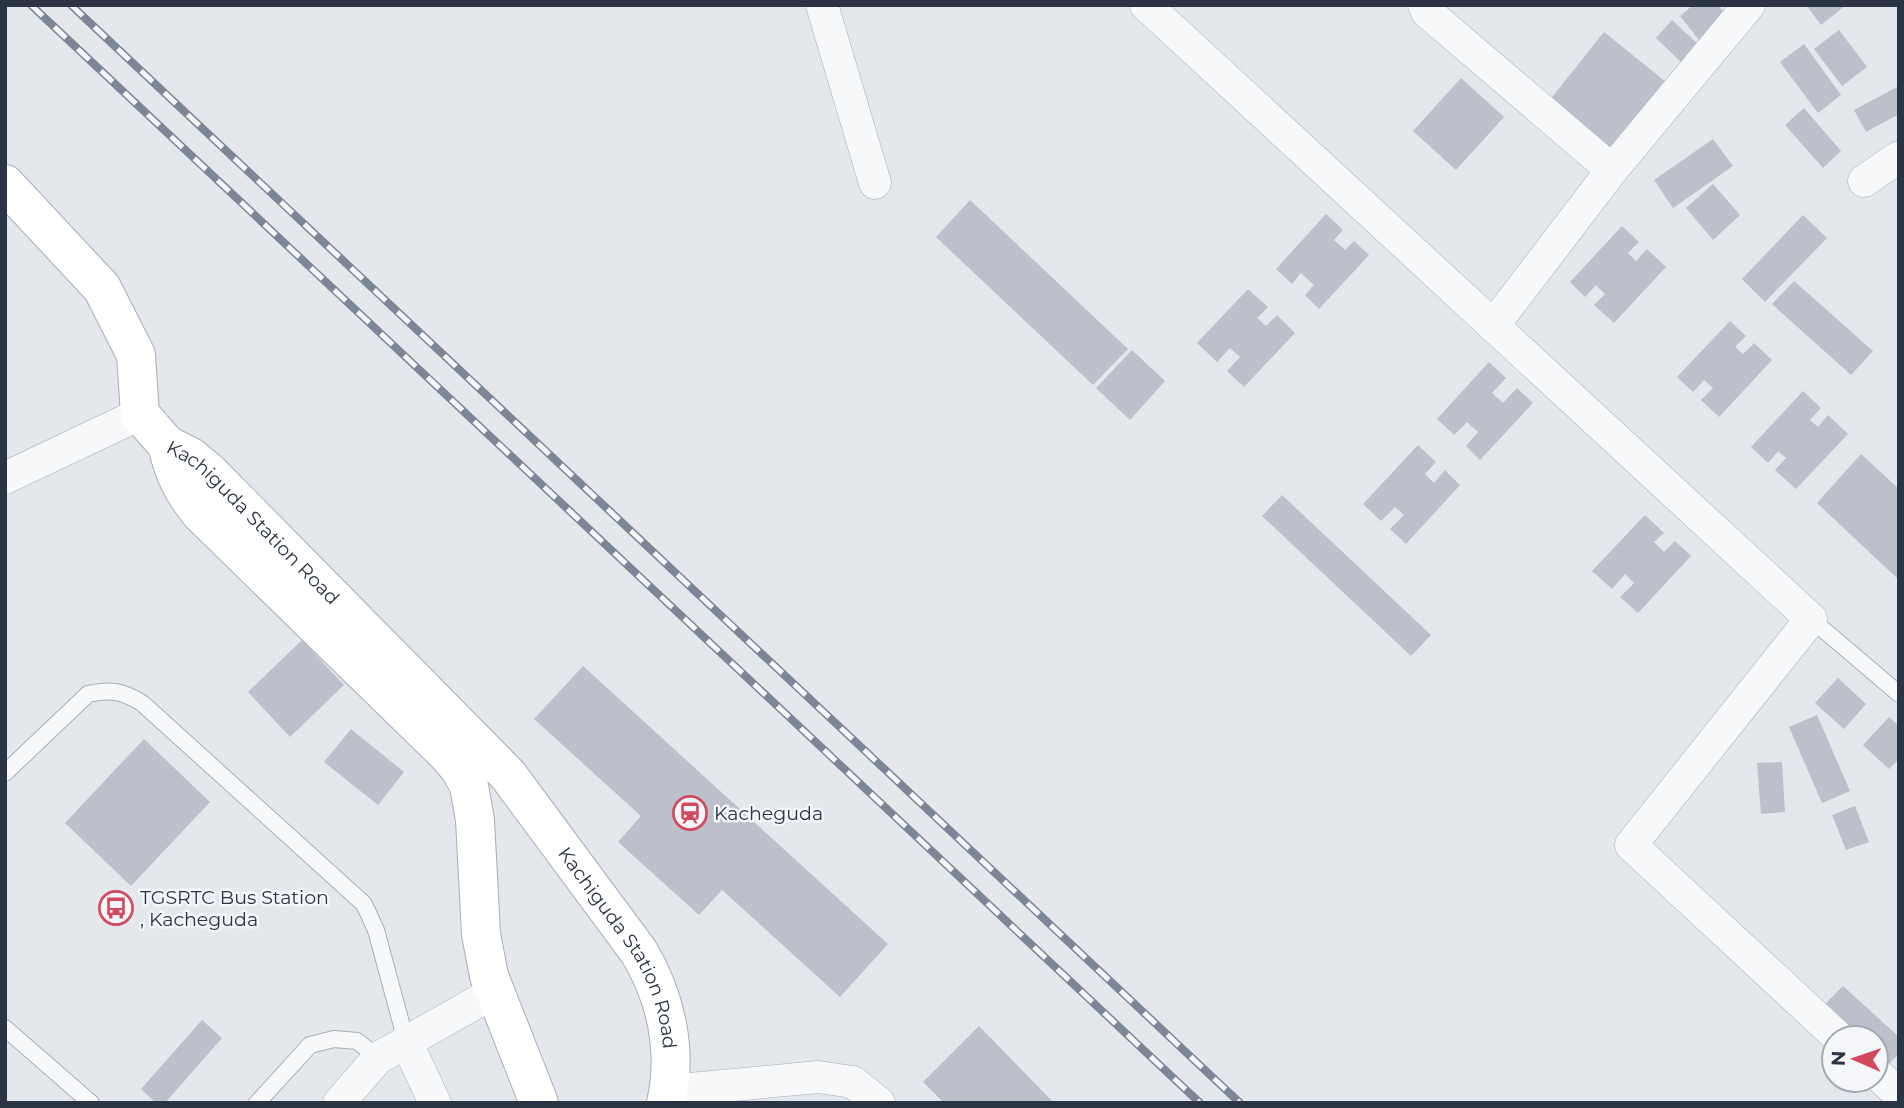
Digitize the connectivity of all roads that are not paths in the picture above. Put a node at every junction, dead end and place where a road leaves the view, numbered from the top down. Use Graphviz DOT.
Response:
graph roads {
  1 [pos="822,5"];
  2 [pos="1146,5"];
  3 [pos="1424,5"];
  4 [pos="1749,5"];
  5 [pos="1899,157"];
  6 [pos="1612,170"];
  7 [pos="1864,181"];
  8 [pos="875,183"];
  9 [pos="5,184"];
  10 [pos="1493,326"];
  11 [pos="140,414"];
  12 [pos="167,445"];
  13 [pos="5,478"];
  14 [pos="1811,619"];
  15 [pos="1899,694"];
  16 [pos="5,773"];
  17 [pos="495,992"];
  18 [pos="1824,1024"];
  19 [pos="5,1028"];
  20 [pos="406,1041"];
  21 [pos="378,1058"];
  22 [pos="667,1097"];
  23 [pos="90,1103"];
  24 [pos="257,1103"];
  25 [pos="339,1103"];
  26 [pos="435,1103"];
  27 [pos="539,1103"];
  28 [pos="879,1103"];
  1 -- 8 [label="street"];
  2 -- 10 [label="street"];
  3 -- 6 [label="street"];
  4 -- 6 [label="street"];
  5 -- 7 [label="street"];
  6 -- 10 [label="street"];
  9 -- 11 [label="main road"];
  10 -- 14 [label="street"];
  11 -- 12 [label="main road"];
  11 -- 13 [label="street"];
  12 -- 17 [label="main road, Kachiguda Station Road"];
  12 -- 22 [label="main road, Kachiguda Station Road"];
  14 -- 15 [label="lane"];
  14 -- 18 [label="street"];
  16 -- 20 [label="lane"];
  17 -- 20 [label="street"];
  17 -- 27 [label="main road, Kachiguda Station Road"];
  19 -- 23 [label="lane"];
  20 -- 21 [label="street"];
  20 -- 26 [label="street"];
  21 -- 24 [label="lane"];
  21 -- 25 [label="street"];
  22 -- 28 [label="street"];
}
